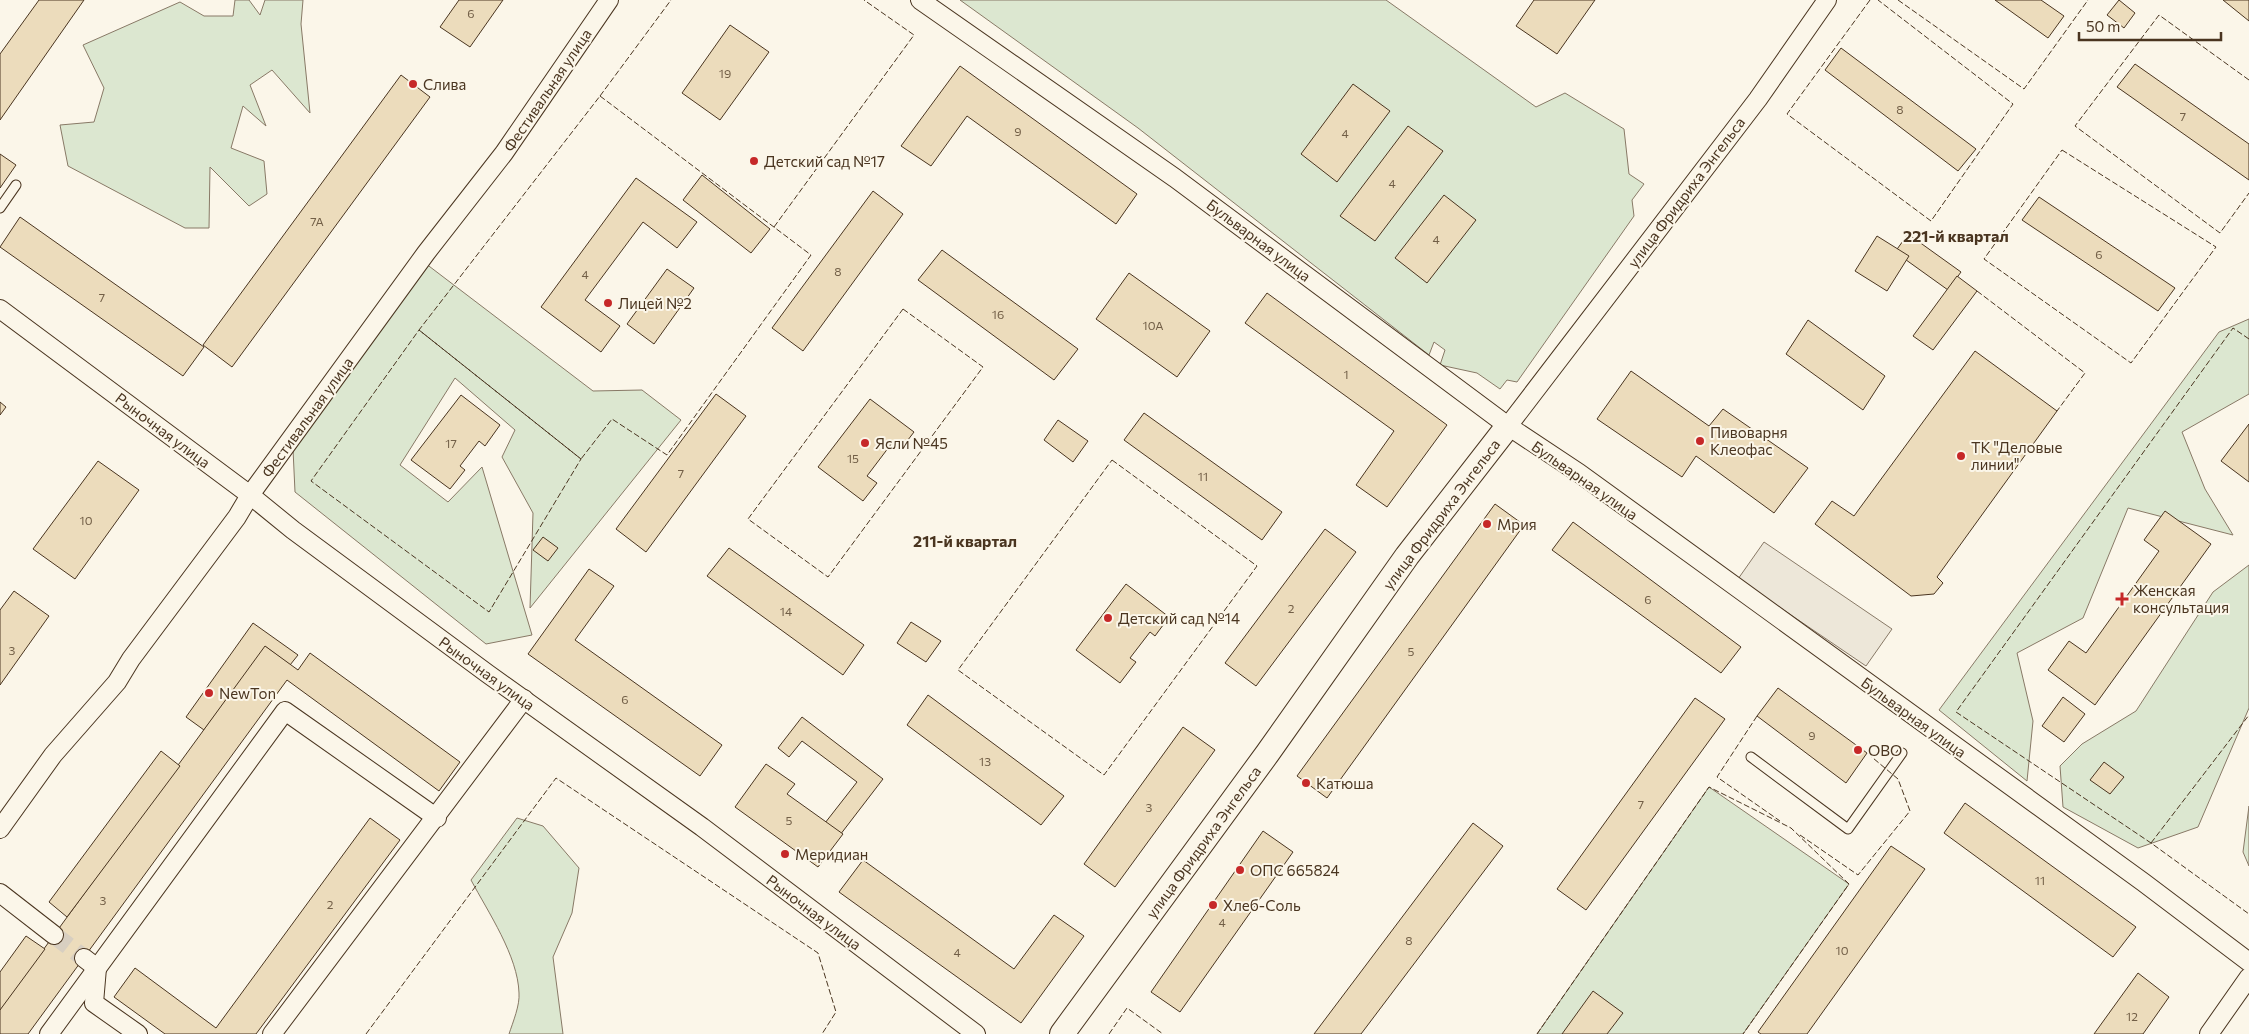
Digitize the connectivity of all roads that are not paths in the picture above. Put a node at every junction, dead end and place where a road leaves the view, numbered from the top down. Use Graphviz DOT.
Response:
graph roads {
  1 [pos="609,0"];
  2 [pos="920,0"];
  3 [pos="1827,0"];
  4 [pos="16,185"];
  5 [pos="0,208"];
  6 [pos="0,309"];
  7 [pos="1508,426"];
  8 [pos="250,495"];
  9 [pos="524,699"];
  10 [pos="1902,753"];
  11 [pos="1751,757"];
  12 [pos="436,818"];
  13 [pos="0,829"];
  14 [pos="0,893"];
  15 [pos="54,935"];
  16 [pos="2249,962"];
  17 [pos="90,963"];
  18 [pos="2249,977"];
  19 [pos="49,1034"];
  20 [pos="138,1034"];
  21 [pos="272,1034"];
  22 [pos="976,1034"];
  23 [pos="1062,1034"];
  24 [pos="2209,1034"];
  1 -- 8 [label="street, Фестивальная улица"];
  2 -- 7 [label="street, Бульварная улица"];
  3 -- 7 [label="street, улица Фридриха Энгельса"];
  4 -- 5 [label="lane"];
  6 -- 8 [label="street, Рыночная улица"];
  7 -- 16 [label="street, Бульварная улица"];
  7 -- 23 [label="street, улица Фридриха Энгельса"];
  8 -- 9 [label="street, Рыночная улица"];
  8 -- 13 [label="street, Фестивальная улица"];
  9 -- 12 [label="street"];
  9 -- 22 [label="street, Рыночная улица"];
  10 -- 11 [label="lane"];
  12 -- 17 [label="street"];
  12 -- 21 [label="street"];
  14 -- 15 [label="street"];
  17 -- 19 [label="street"];
  17 -- 20 [label="street"];
  18 -- 24 [label="street"];
}
